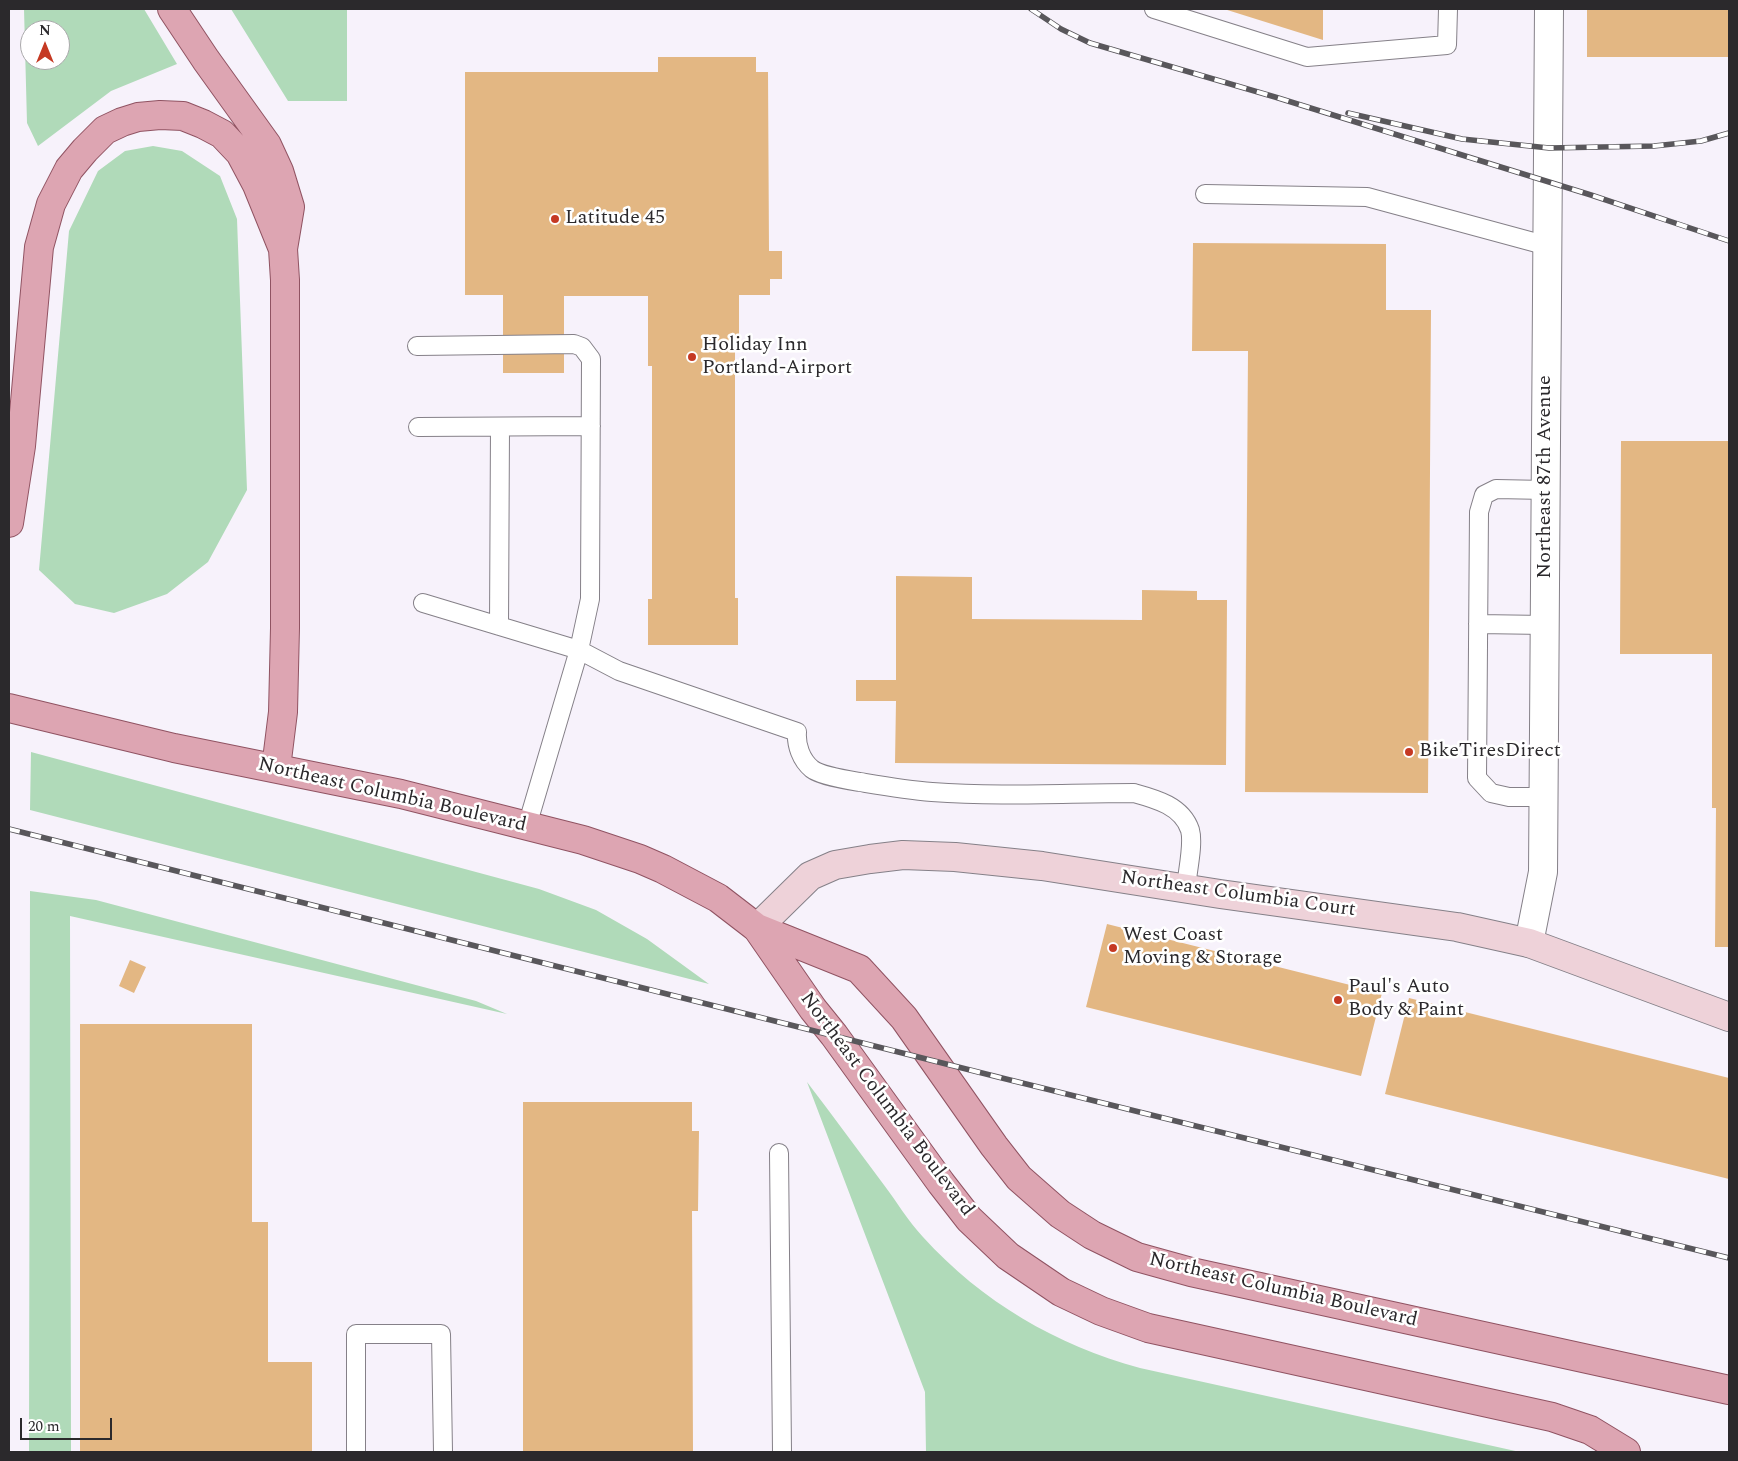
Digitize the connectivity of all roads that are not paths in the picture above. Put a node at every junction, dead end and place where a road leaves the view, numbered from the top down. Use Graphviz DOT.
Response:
graph roads {
  1 [pos="172,9"];
  2 [pos="1154,9"];
  3 [pos="1448,9"];
  4 [pos="1549,9"];
  5 [pos="1205,194"];
  6 [pos="1548,246"];
  7 [pos="283,249"];
  8 [pos="417,346"];
  9 [pos="591,426"];
  10 [pos="500,427"];
  11 [pos="418,428"];
  12 [pos="1546,490"];
  13 [pos="9,523"];
  14 [pos="423,603"];
  15 [pos="1478,624"];
  16 [pos="1545,625"];
  17 [pos="499,626"];
  18 [pos="579,650"];
  19 [pos="9,708"];
  20 [pos="276,768"];
  21 [pos="1544,797"];
  22 [pos="527,826"];
  23 [pos="1186,888"];
  24 [pos="757,928"];
  25 [pos="1529,943"];
  26 [pos="1729,1017"];
  27 [pos="779,1153"];
  28 [pos="1729,1390"];
  29 [pos="356,1452"];
  30 [pos="443,1452"];
  31 [pos="782,1452"];
  32 [pos="1626,1452"];
  1 -- 7 [label="main road"];
  2 -- 3 [label="lane"];
  4 -- 6 [label="street, Northeast 87th Avenue"];
  5 -- 6 [label="lane"];
  6 -- 12 [label="street, Northeast 87th Avenue"];
  7 -- 13 [label="main road"];
  7 -- 20 [label="main road"];
  8 -- 9 [label="lane"];
  9 -- 10 [label="lane"];
  9 -- 18 [label="lane"];
  10 -- 11 [label="lane"];
  10 -- 17 [label="lane"];
  12 -- 15 [label="lane"];
  12 -- 16 [label="street, Northeast 87th Avenue"];
  14 -- 17 [label="lane"];
  15 -- 16 [label="lane"];
  15 -- 21 [label="lane"];
  16 -- 21 [label="street, Northeast 87th Avenue"];
  17 -- 18 [label="lane"];
  18 -- 22 [label="lane"];
  18 -- 23 [label="lane"];
  19 -- 20 [label="main road, Northeast Columbia Boulevard"];
  20 -- 22 [label="main road, Northeast Columbia Boulevard"];
  21 -- 25 [label="street, Northeast 87th Avenue"];
  22 -- 24 [label="main road, Northeast Columbia Boulevard"];
  23 -- 24 [label="street, Northeast Columbia Court"];
  23 -- 25 [label="street, Northeast Columbia Court"];
  24 -- 28 [label="main road, Northeast Columbia Boulevard"];
  24 -- 32 [label="main road, Northeast Columbia Boulevard"];
  25 -- 26 [label="street, Northeast Columbia Court"];
  27 -- 31 [label="lane"];
  29 -- 30 [label="lane"];
}
